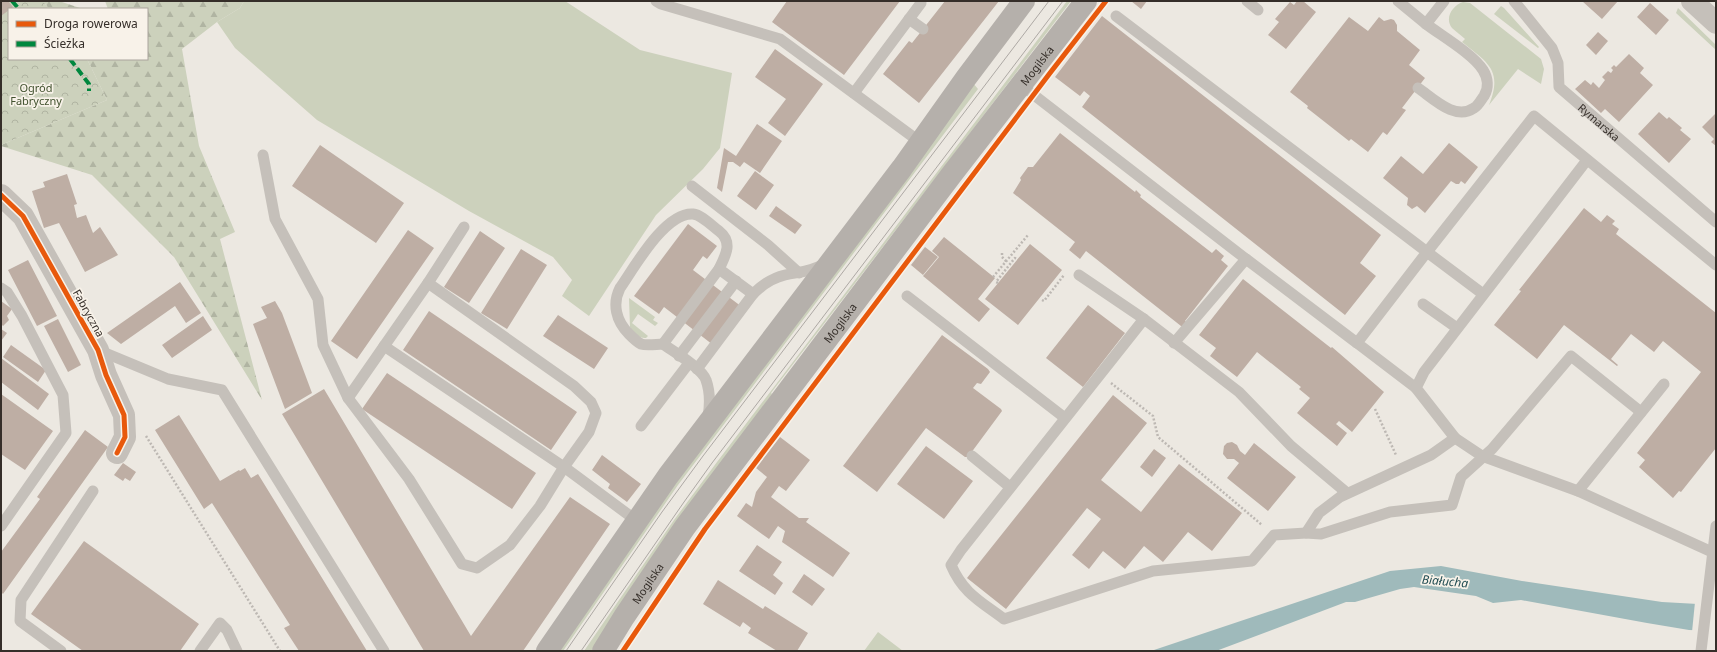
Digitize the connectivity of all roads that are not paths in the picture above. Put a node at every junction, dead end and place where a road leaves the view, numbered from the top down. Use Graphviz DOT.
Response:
graph roads {
  1 [pos="656,1"];
  2 [pos="1024,1"];
  3 [pos="1086,1"];
  4 [pos="1247,1"];
  5 [pos="1398,1"];
  6 [pos="1444,1"];
  7 [pos="1514,1"];
  8 [pos="1692,1"];
  9 [pos="921,3"];
  10 [pos="1258,10"];
  11 [pos="1116,16"];
  12 [pos="909,19"];
  13 [pos="1716,23"];
  14 [pos="1426,24"];
  15 [pos="923,29"];
  16 [pos="1021,85"];
  17 [pos="1418,88"];
  18 [pos="854,94"];
  19 [pos="920,142"];
  20 [pos="263,154"];
  21 [pos="1587,160"];
  22 [pos="692,186"];
  23 [pos="1,195"];
  24 [pos="1716,222"];
  25 [pos="464,227"];
  26 [pos="1427,252"];
  27 [pos="836,256"];
  28 [pos="1246,259"];
  29 [pos="1716,265"];
  30 [pos="719,269"];
  31 [pos="799,273"];
  32 [pos="1079,276"];
  33 [pos="736,281"];
  34 [pos="428,283"];
  35 [pos="1,288"];
  36 [pos="753,294"];
  37 [pos="1483,294"];
  38 [pos="907,296"];
  39 [pos="1423,304"];
  40 [pos="1144,319"];
  41 [pos="1457,328"];
  42 [pos="1174,343"];
  43 [pos="1357,343"];
  44 [pos="663,344"];
  45 [pos="384,346"];
  46 [pos="98,350"];
  47 [pos="680,356"];
  48 [pos="693,366"];
  49 [pos="1664,384"];
  50 [pos="1416,388"];
  51 [pos="348,398"];
  52 [pos="1641,412"];
  53 [pos="1065,418"];
  54 [pos="641,426"];
  55 [pos="705,427"];
  56 [pos="1455,438"];
  57 [pos="117,453"];
  58 [pos="972,456"];
  59 [pos="1482,456"];
  60 [pos="564,467"];
  61 [pos="1010,487"];
  62 [pos="93,491"];
  63 [pos="1578,491"];
  64 [pos="1347,493"];
  65 [pos="637,521"];
  66 [pos="1,526"];
  67 [pos="1716,526"];
  68 [pos="1306,533"];
  69 [pos="1712,552"];
  70 [pos="61,651"];
  71 [pos="200,651"];
  72 [pos="237,651"];
  73 [pos="384,651"];
  74 [pos="547,651"];
  75 [pos="603,651"];
  76 [pos="1701,651"];
  1 -- 18 [label="lane"];
  2 -- 19 [label="main road"];
  3 -- 16 [label="main road, Mogilska"];
  4 -- 10 [label="lane"];
  5 -- 14 [label="lane"];
  6 -- 14 [label="lane"];
  7 -- 24 [label="lane, Rymarska"];
  8 -- 13 [label="street"];
  9 -- 12 [label="lane"];
  11 -- 26 [label="lane"];
  12 -- 15 [label="lane"];
  12 -- 18 [label="lane"];
  14 -- 17 [label="lane"];
  16 -- 28 [label="lane"];
  16 -- 75 [label="main road, Mogilska"];
  18 -- 19 [label="lane"];
  19 -- 27 [label="main road"];
  20 -- 51 [label="lane"];
  21 -- 26 [label="lane"];
  21 -- 29 [label="lane"];
  21 -- 37 [label="lane"];
  22 -- 31 [label="lane"];
  23 -- 46 [label="street, Fabryczna"];
  25 -- 34 [label="lane"];
  26 -- 37 [label="lane"];
  26 -- 43 [label="lane"];
  27 -- 31 [label="lane"];
  27 -- 55 [label="main road"];
  28 -- 42 [label="lane"];
  28 -- 43 [label="lane"];
  30 -- 33 [label="lane"];
  30 -- 44 [label="lane"];
  30 -- 44 [label="lane"];
  31 -- 36 [label="lane"];
  32 -- 40 [label="lane"];
  33 -- 36 [label="lane"];
  33 -- 47 [label="lane"];
  34 -- 45 [label="lane"];
  34 -- 60 [label="lane"];
  35 -- 66 [label="lane"];
  36 -- 48 [label="lane"];
  37 -- 41 [label="lane"];
  38 -- 53 [label="lane"];
  39 -- 41 [label="lane"];
  40 -- 42 [label="lane"];
  40 -- 53 [label="lane"];
  41 -- 50 [label="lane"];
  42 -- 64 [label="lane"];
  43 -- 50 [label="lane"];
  44 -- 47 [label="lane"];
  45 -- 51 [label="lane"];
  45 -- 60 [label="lane"];
  46 -- 57 [label="street, Fabryczna"];
  46 -- 73 [label="lane"];
  47 -- 48 [label="lane"];
  48 -- 54 [label="lane"];
  48 -- 55 [label="lane"];
  49 -- 52 [label="lane"];
  50 -- 56 [label="lane"];
  51 -- 60 [label="lane"];
  52 -- 59 [label="lane"];
  52 -- 63 [label="lane"];
  53 -- 61 [label="lane"];
  55 -- 65 [label="main road"];
  56 -- 59 [label="lane"];
  56 -- 64 [label="lane"];
  58 -- 61 [label="lane"];
  59 -- 63 [label="lane"];
  59 -- 68 [label="lane"];
  60 -- 65 [label="lane"];
  61 -- 68 [label="lane"];
  62 -- 70 [label="lane"];
  63 -- 69 [label="lane"];
  64 -- 68 [label="lane"];
  65 -- 74 [label="main road"];
  67 -- 69 [label="lane"];
  69 -- 76 [label="lane"];
  71 -- 72 [label="lane"];
}
